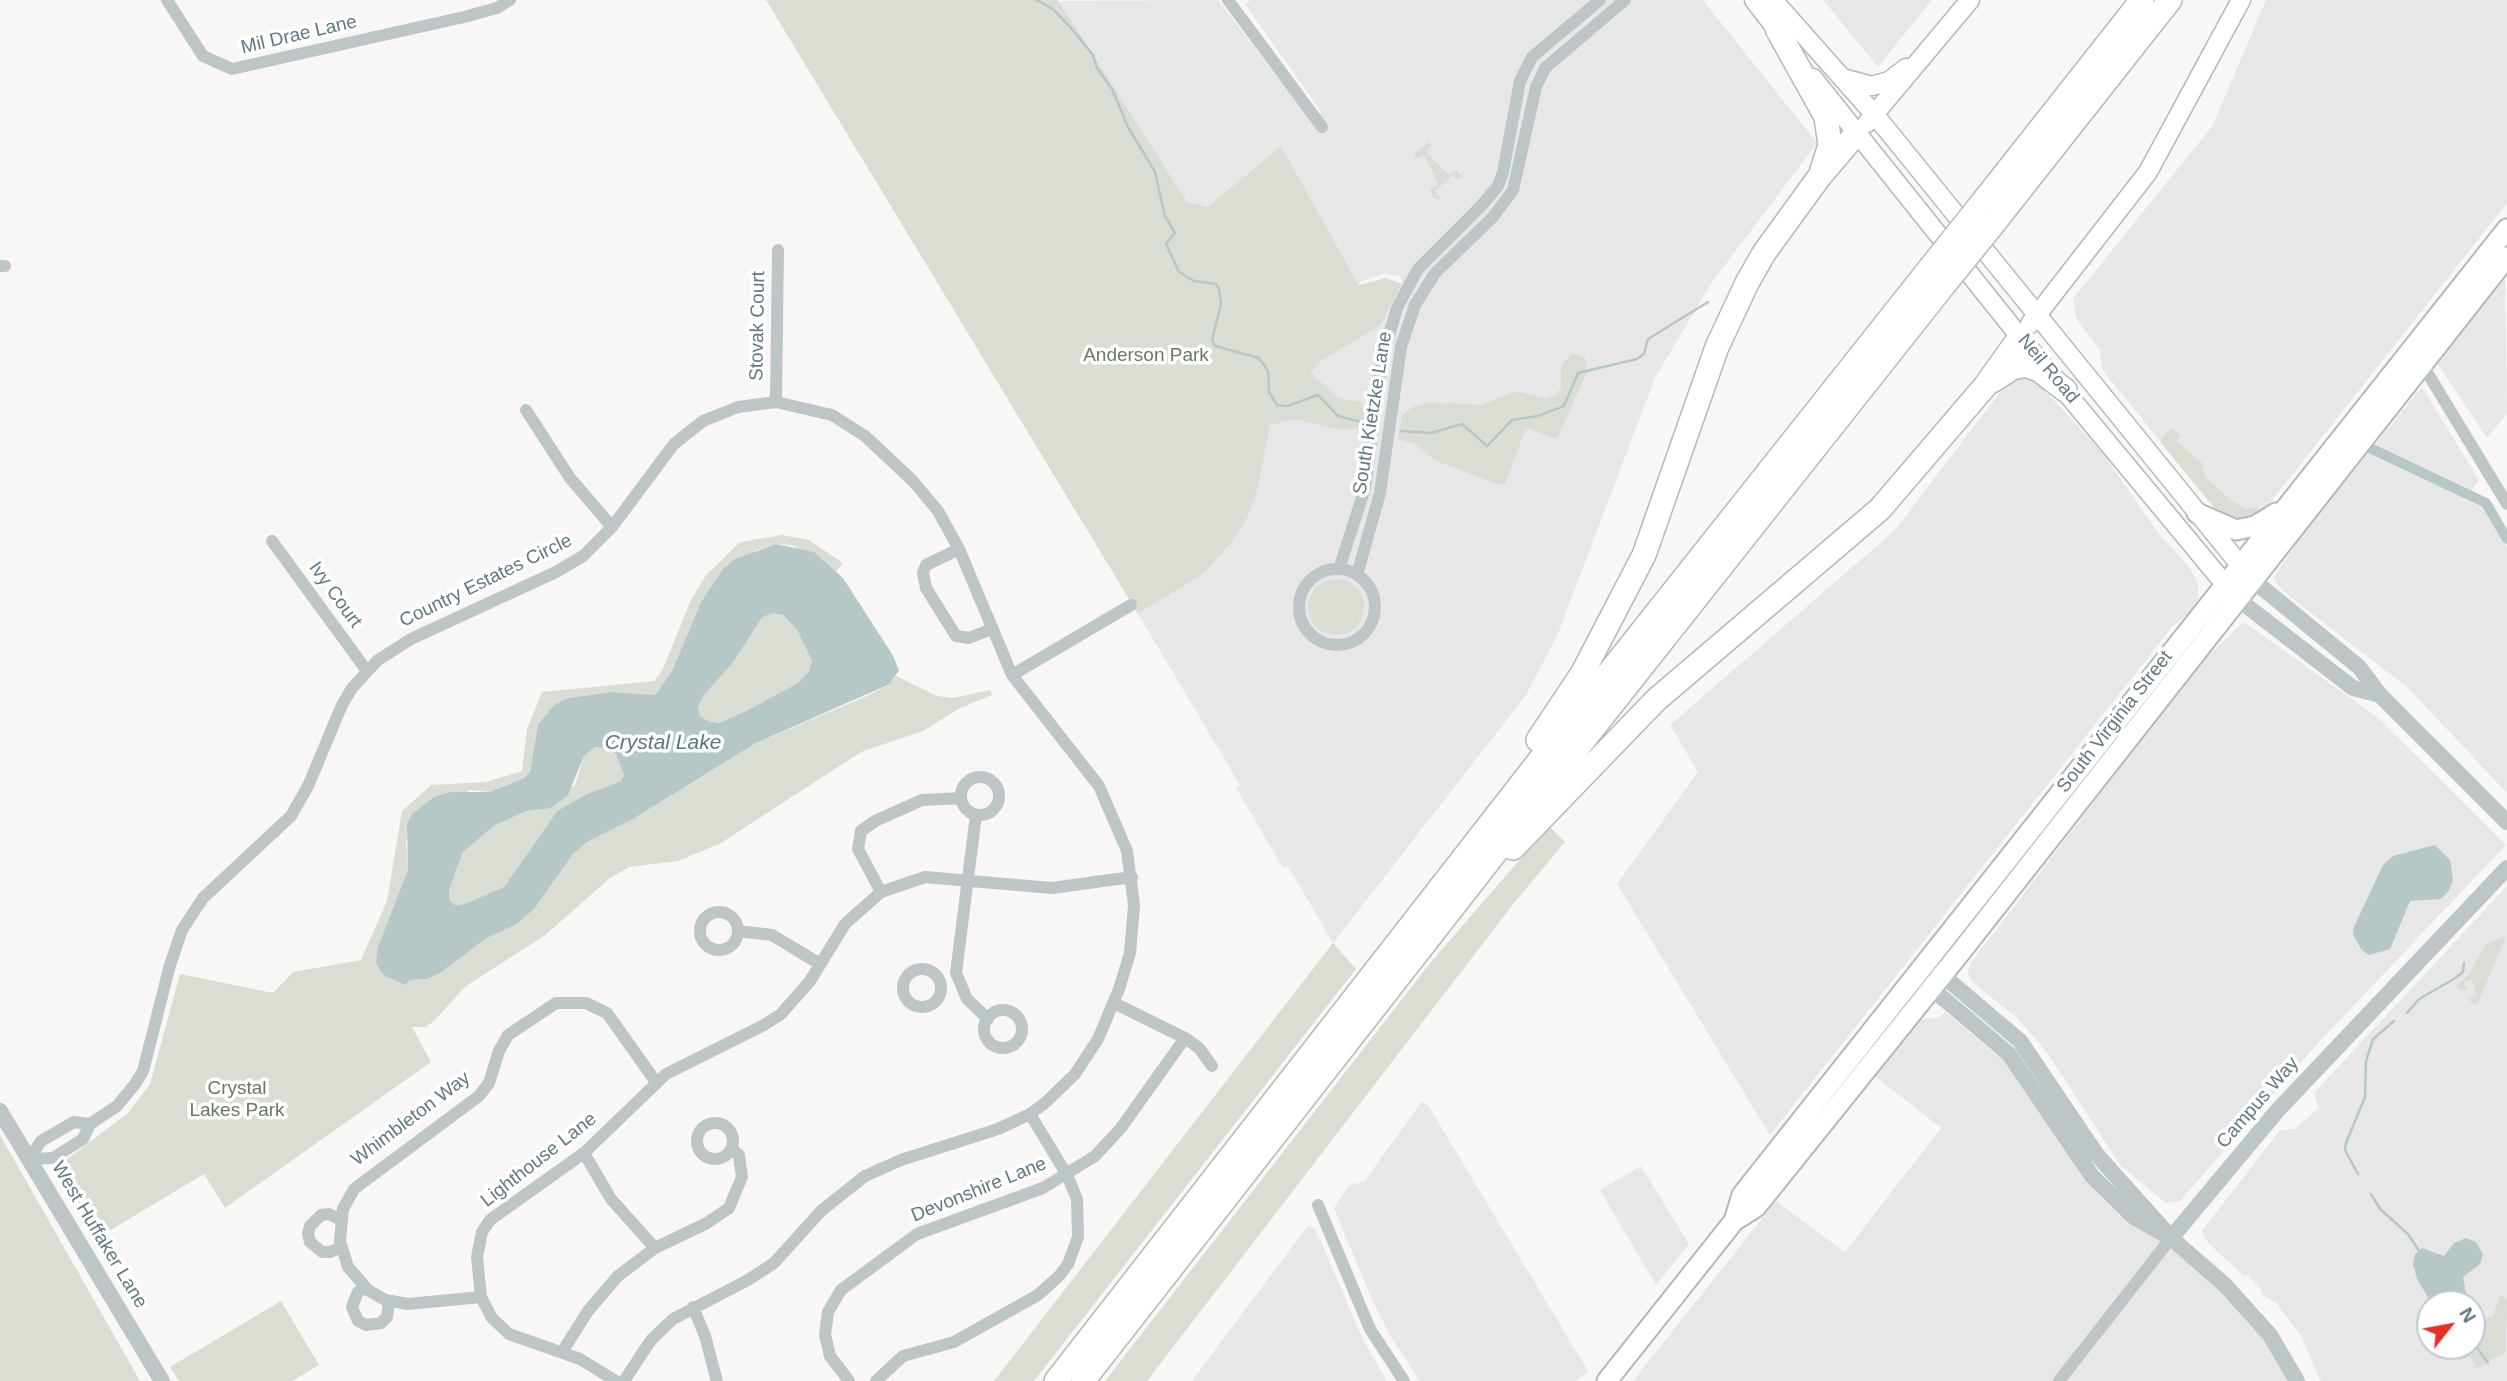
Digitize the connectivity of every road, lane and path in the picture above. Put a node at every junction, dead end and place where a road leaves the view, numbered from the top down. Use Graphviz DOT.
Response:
graph roads {
  1 [pos="167,0"];
  2 [pos="510,0"];
  3 [pos="1228,0"];
  4 [pos="1600,0"];
  5 [pos="1625,0"];
  6 [pos="1754,0"];
  7 [pos="1970,0"];
  8 [pos="2143,0"];
  9 [pos="2170,0"];
  10 [pos="2241,0"];
  11 [pos="1778,10"];
  12 [pos="1935,41"];
  13 [pos="1843,78"];
  14 [pos="1875,115"];
  15 [pos="1322,127"];
  16 [pos="1856,134"];
  17 [pos="1820,176"];
  18 [pos="1988,213"];
  19 [pos="2507,229"];
  20 [pos="778,250"];
  21 [pos="2507,257"];
  22 [pos="2037,316"];
  23 [pos="2020,337"];
  24 [pos="2418,357"];
  25 [pos="1986,385"];
  26 [pos="2065,390"];
  27 [pos="776,402"];
  28 [pos="526,410"];
  29 [pos="2291,502"];
  30 [pos="2507,504"];
  31 [pos="2197,513"];
  32 [pos="612,527"];
  33 [pos="272,541"];
  34 [pos="958,549"];
  35 [pos="1339,569"];
  36 [pos="2247,574"];
  37 [pos="1357,575"];
  38 [pos="2232,593"];
  39 [pos="1131,605"];
  40 [pos="992,629"];
  41 [pos="367,671"];
  42 [pos="1012,675"];
  43 [pos="2380,695"];
  44 [pos="961,799"];
  45 [pos="976,815"];
  46 [pos="2507,822"];
  47 [pos="1488,845"];
  48 [pos="2507,868"];
  49 [pos="1132,877"];
  50 [pos="968,880"];
  51 [pos="881,892"];
  52 [pos="738,931"];
  53 [pos="820,964"];
  54 [pos="1929,975"];
  55 [pos="957,980"];
  56 [pos="940,985"];
  57 [pos="1114,1003"];
  58 [pos="988,1018"];
  59 [pos="1185,1038"];
  60 [pos="1212,1066"];
  61 [pos="656,1082"];
  62 [pos="0,1111"];
  63 [pos="1030,1114"];
  64 [pos="90,1124"];
  65 [pos="732,1149"];
  66 [pos="584,1153"];
  67 [pos="29,1159"];
  68 [pos="1067,1175"];
  69 [pos="1318,1205"];
  70 [pos="341,1220"];
  71 [pos="2171,1238"];
  72 [pos="341,1247"];
  73 [pos="655,1248"];
  74 [pos="366,1288"];
  75 [pos="481,1297"];
  76 [pos="389,1301"];
  77 [pos="693,1307"];
  78 [pos="562,1352"];
  79 [pos="162,1381"];
  80 [pos="616,1381"];
  81 [pos="624,1381"];
  82 [pos="717,1381"];
  83 [pos="849,1381"];
  84 [pos="876,1381"];
  85 [pos="1056,1381"];
  86 [pos="1083,1381"];
  87 [pos="1405,1381"];
  88 [pos="1607,1381"];
  89 [pos="2059,1381"];
  90 [pos="2297,1381"];
  1 -- 2 [label="street, Mil Drae Lane"];
  3 -- 15 [label="street"];
  4 -- 35 [label="street, South Kietzke Lane"];
  5 -- 37 [label="street, South Kietzke Lane"];
  6 -- 11 [label="main road, Neil Road"];
  7 -- 12 [label="main road"];
  8 -- 18 [label="highway"];
  9 -- 18 [label="highway"];
  10 -- 22 [label="main road"];
  11 -- 13 [label="main road, Neil Road"];
  11 -- 16 [label="main road, Neil Road"];
  11 -- 17 [label="highway"];
  12 -- 13 [label="main road"];
  12 -- 14 [label="main road"];
  13 -- 14 [label="main road, Neil Road"];
  14 -- 16 [label="main road"];
  14 -- 22 [label="main road, Neil Road"];
  16 -- 17 [label="highway"];
  16 -- 23 [label="main road, Neil Road"];
  17 -- 47 [label="highway"];
  18 -- 47 [label="highway, bridge"];
  19 -- 24 [label="main road, South Virginia Street"];
  20 -- 27 [label="street, Stovak Court"];
  21 -- 24 [label="main road, South Virginia Street"];
  22 -- 23 [label="main road"];
  22 -- 31 [label="main road, Neil Road"];
  23 -- 25 [label="highway"];
  23 -- 26 [label="main road, Neil Road"];
  24 -- 29 [label="main road, South Virginia Street"];
  24 -- 30 [label="street"];
  24 -- 36 [label="main road, South Virginia Street"];
  25 -- 26 [label="highway"];
  25 -- 47 [label="highway"];
  26 -- 38 [label="main road, Neil Road"];
  27 -- 32 [label="street, Country Estates Circle"];
  27 -- 34 [label="street, Country Estates Circle"];
  28 -- 32 [label="street"];
  29 -- 31 [label="main road"];
  29 -- 36 [label="main road, South Virginia Street"];
  31 -- 36 [label="main road, Neil Road"];
  32 -- 41 [label="street, Country Estates Circle"];
  33 -- 41 [label="street, Ivy Court"];
  34 -- 40 [label="street, Country Estates Circle"];
  34 -- 40 [label="street"];
  35 -- 37 [label="street"];
  35 -- 37 [label="street"];
  36 -- 38 [label="main road, South Virginia Street"];
  36 -- 43 [label="street, Neil Road"];
  38 -- 43 [label="street, Neil Road"];
  38 -- 54 [label="main road, South Virginia Street"];
  39 -- 42 [label="street"];
  40 -- 42 [label="street, Country Estates Circle"];
  41 -- 64 [label="street, Country Estates Circle"];
  42 -- 49 [label="street, Country Estates Circle"];
  43 -- 46 [label="street, Neil Road"];
  44 -- 45 [label="street"];
  44 -- 45 [label="street"];
  44 -- 51 [label="street"];
  45 -- 50 [label="street"];
  47 -- 85 [label="highway"];
  47 -- 86 [label="highway"];
  48 -- 71 [label="street, Campus Way"];
  49 -- 50 [label="street, Lighthouse Lane"];
  49 -- 57 [label="street, Country Estates Circle"];
  50 -- 51 [label="street, Lighthouse Lane"];
  50 -- 55 [label="street"];
  51 -- 53 [label="street, Lighthouse Lane"];
  52 -- 53 [label="street"];
  53 -- 61 [label="street, Lighthouse Lane"];
  54 -- 71 [label="street"];
  54 -- 88 [label="main road, South Virginia Street"];
  55 -- 56 [label="street"];
  55 -- 58 [label="street"];
  57 -- 59 [label="street"];
  57 -- 63 [label="street, Country Estates Circle"];
  59 -- 60 [label="street"];
  59 -- 68 [label="street, Devonshire Lane"];
  61 -- 66 [label="street, Lighthouse Lane"];
  61 -- 70 [label="street, Whimbleton Way"];
  62 -- 67 [label="street, West Huffaker Lane"];
  63 -- 68 [label="street"];
  63 -- 77 [label="street, Country Estates Circle"];
  64 -- 67 [label="street, Country Estates Circle"];
  64 -- 67 [label="street, Country Estates Circle"];
  65 -- 73 [label="street"];
  66 -- 73 [label="street"];
  66 -- 75 [label="street, Lighthouse Lane"];
  67 -- 79 [label="street, West Huffaker Lane"];
  68 -- 83 [label="street, Devonshire Lane"];
  68 -- 84 [label="street"];
  69 -- 87 [label="street"];
  70 -- 72 [label="street, Whimbleton Way"];
  70 -- 72 [label="street"];
  71 -- 89 [label="street, Campus Way"];
  71 -- 90 [label="street"];
  72 -- 74 [label="street, Whimbleton Way"];
  73 -- 78 [label="street"];
  74 -- 76 [label="street, Whimbleton Way"];
  74 -- 76 [label="street"];
  75 -- 76 [label="street, Whimbleton Way"];
  75 -- 78 [label="street"];
  77 -- 81 [label="street, Country Estates Circle"];
  77 -- 82 [label="street"];
  78 -- 80 [label="street"];
}
